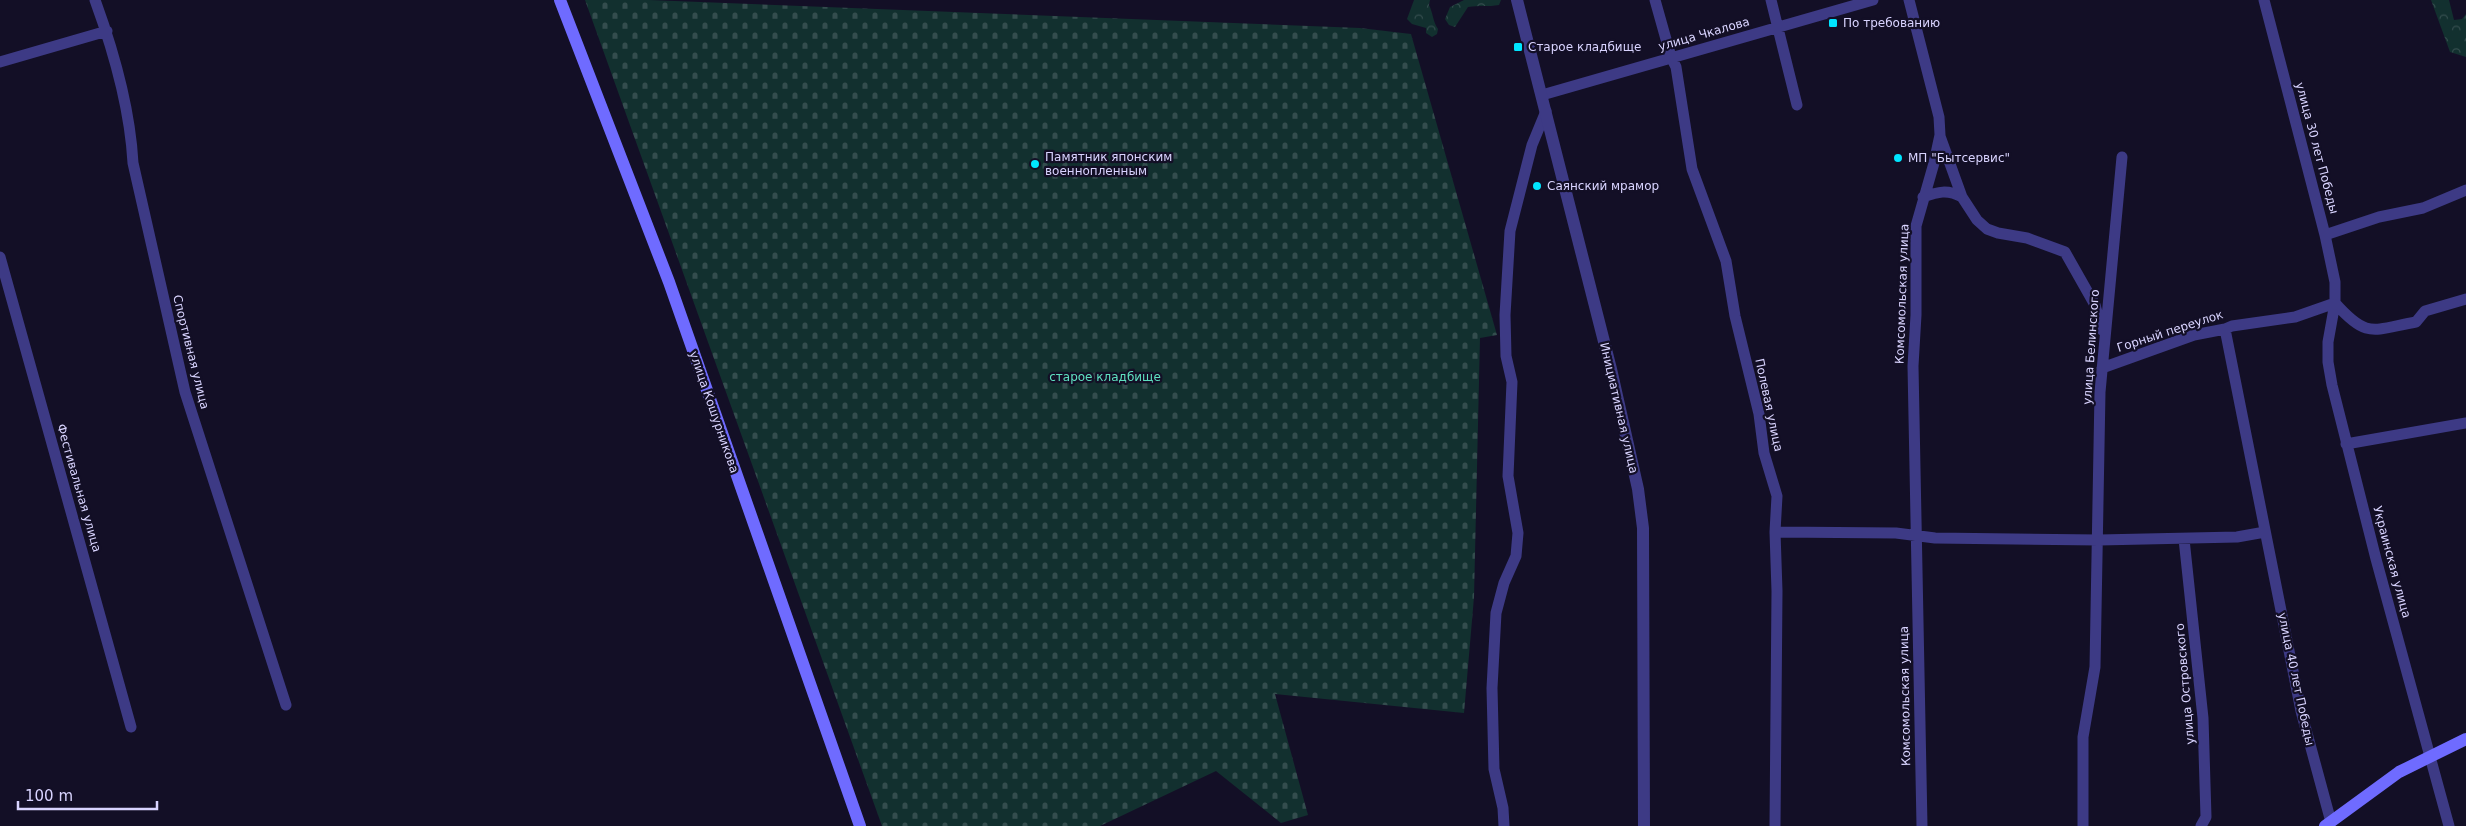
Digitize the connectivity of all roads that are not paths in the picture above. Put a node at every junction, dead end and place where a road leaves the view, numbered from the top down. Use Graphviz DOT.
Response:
graph roads {
  1 [pos="95,0"];
  2 [pos="560,0"];
  3 [pos="1517,0"];
  4 [pos="1655,0"];
  5 [pos="1771,0"];
  6 [pos="1874,0"];
  7 [pos="1909,0"];
  8 [pos="2264,0"];
  9 [pos="1777,28"];
  10 [pos="107,31"];
  11 [pos="1671,58"];
  12 [pos="0,62"];
  13 [pos="1542,95"];
  14 [pos="1797,104"];
  15 [pos="1546,111"];
  16 [pos="1940,136"];
  17 [pos="2122,157"];
  18 [pos="2466,190"];
  19 [pos="1923,197"];
  20 [pos="1962,197"];
  21 [pos="2326,235"];
  22 [pos="0,257"];
  23 [pos="2466,299"];
  24 [pos="2335,304"];
  25 [pos="2225,329"];
  26 [pos="2104,337"];
  27 [pos="2102,368"];
  28 [pos="2466,423"];
  29 [pos="2346,444"];
  30 [pos="1775,532"];
  31 [pos="2265,532"];
  32 [pos="1916,536"];
  33 [pos="2184,539"];
  34 [pos="2099,540"];
  35 [pos="286,705"];
  36 [pos="131,727"];
  37 [pos="2466,738"];
  38 [pos="2431,755"];
  39 [pos="2329,825"];
  40 [pos="860,826"];
  41 [pos="1504,826"];
  42 [pos="1644,826"];
  43 [pos="1775,826"];
  44 [pos="1922,826"];
  45 [pos="2083,826"];
  46 [pos="2201,826"];
  47 [pos="2450,826"];
  1 -- 10 [label="street, Спортивная улица"];
  2 -- 40 [label="main road, улица Кошурникова"];
  3 -- 13 [label="street, Инициативная улица"];
  4 -- 11 [label="street, Полевая улица"];
  5 -- 9 [label="street"];
  6 -- 9 [label="street, улица Чкалова"];
  7 -- 16 [label="street, Комсомольская улица"];
  8 -- 21 [label="street, улица 30 лет Победы"];
  9 -- 11 [label="street, улица Чкалова"];
  9 -- 14 [label="street"];
  10 -- 12 [label="street"];
  10 -- 35 [label="street, Спортивная улица"];
  11 -- 13 [label="street, улица Чкалова"];
  11 -- 30 [label="street, Полевая улица"];
  13 -- 15 [label="street, Инициативная улица"];
  15 -- 41 [label="street"];
  15 -- 42 [label="street, Инициативная улица"];
  16 -- 19 [label="street, Комсомольская улица"];
  16 -- 20 [label="street"];
  17 -- 26 [label="street, улица Белинского"];
  18 -- 21 [label="street"];
  19 -- 20 [label="street"];
  19 -- 32 [label="street, Комсомольская улица"];
  20 -- 26 [label="street"];
  21 -- 24 [label="street, улица 30 лет Победы"];
  22 -- 36 [label="street, Фестивальная улица"];
  23 -- 24 [label="street"];
  24 -- 25 [label="street, Горный переулок"];
  24 -- 29 [label="street, Украинская улица"];
  25 -- 27 [label="street, Горный переулок"];
  25 -- 31 [label="street, улица 40 лет Победы"];
  26 -- 27 [label="street, улица Белинского"];
  27 -- 34 [label="street, улица Белинского"];
  28 -- 29 [label="street"];
  29 -- 38 [label="street, Украинская улица"];
  30 -- 32 [label="street"];
  30 -- 43 [label="street, Полевая улица"];
  31 -- 33 [label="street"];
  31 -- 39 [label="street, улица 40 лет Победы"];
  32 -- 34 [label="street"];
  32 -- 44 [label="street, Комсомольская улица"];
  33 -- 34 [label="street"];
  33 -- 46 [label="street, улица Островского"];
  34 -- 45 [label="street, улица Белинского"];
  37 -- 38 [label="main road"];
  38 -- 39 [label="main road"];
  38 -- 47 [label="street, Украинская улица"];
}
